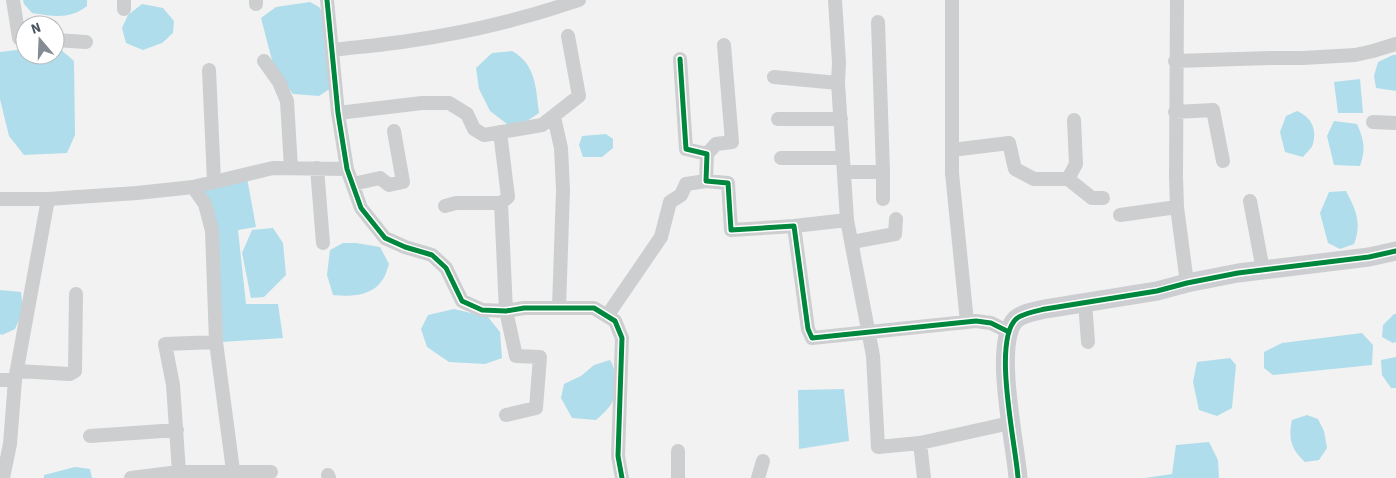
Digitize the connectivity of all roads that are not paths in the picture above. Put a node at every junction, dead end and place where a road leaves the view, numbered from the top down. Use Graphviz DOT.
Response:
graph roads {
  1 [pos="14,0"];
  2 [pos="327,0"];
  3 [pos="579,0"];
  4 [pos="836,0"];
  5 [pos="952,0"];
  6 [pos="1176,0"];
  7 [pos="535,7"];
  8 [pos="16,15"];
  9 [pos="878,22"];
  10 [pos="568,36"];
  11 [pos="65,41"];
  12 [pos="86,42"];
  13 [pos="1396,44"];
  14 [pos="724,45"];
  15 [pos="332,50"];
  16 [pos="680,59"];
  17 [pos="264,60"];
  18 [pos="1175,61"];
  19 [pos="209,70"];
  20 [pos="774,77"];
  21 [pos="838,84"];
  22 [pos="1175,112"];
  23 [pos="338,113"];
  24 [pos="554,117"];
  25 [pos="778,119"];
  26 [pos="841,119"];
  27 [pos="1074,120"];
  28 [pos="1373,122"];
  29 [pos="1396,123"];
  30 [pos="394,130"];
  31 [pos="500,132"];
  32 [pos="952,150"];
  33 [pos="707,154"];
  34 [pos="781,158"];
  35 [pos="1223,161"];
  36 [pos="844,165"];
  37 [pos="291,168"];
  38 [pos="317,168"];
  39 [pos="347,169"];
  40 [pos="883,172"];
  41 [pos="1068,179"];
  42 [pos="214,181"];
  43 [pos="706,181"];
  44 [pos="353,184"];
  45 [pos="193,187"];
  46 [pos="1103,198"];
  47 [pos="0,199"];
  48 [pos="48,199"];
  49 [pos="882,199"];
  50 [pos="1250,201"];
  51 [pos="501,203"];
  52 [pos="445,206"];
  53 [pos="1177,207"];
  54 [pos="1120,215"];
  55 [pos="896,219"];
  56 [pos="847,220"];
  57 [pos="794,226"];
  58 [pos="852,242"];
  59 [pos="324,243"];
  60 [pos="1396,251"];
  61 [pos="1262,270"];
  62 [pos="1187,283"];
  63 [pos="76,294"];
  64 [pos="1085,302"];
  65 [pos="559,308"];
  66 [pos="506,311"];
  67 [pos="607,316"];
  68 [pos="967,322"];
  69 [pos="868,331"];
  70 [pos="1009,332"];
  71 [pos="216,342"];
  72 [pos="1088,342"];
  73 [pos="16,375"];
  74 [pos="0,380"];
  75 [pos="506,415"];
  76 [pos="1010,423"];
  77 [pos="177,430"];
  78 [pos="90,436"];
  79 [pos="920,443"];
  80 [pos="5,444"];
  81 [pos="678,451"];
  82 [pos="762,461"];
  83 [pos="180,472"];
  84 [pos="271,472"];
  85 [pos="234,475"];
  86 [pos="160,476"];
  87 [pos="3,478"];
  88 [pos="131,478"];
  89 [pos="622,478"];
  90 [pos="678,478"];
  91 [pos="758,478"];
  92 [pos="924,478"];
  93 [pos="1018,478"];
  1 -- 8 [label="street"];
  2 -- 15 [label="street"];
  3 -- 7 [label="street"];
  4 -- 21 [label="street"];
  5 -- 32 [label="street"];
  6 -- 18 [label="street"];
  7 -- 15 [label="street"];
  9 -- 40 [label="street"];
  10 -- 24 [label="street"];
  11 -- 12 [label="street"];
  13 -- 18 [label="street"];
  14 -- 33 [label="street"];
  15 -- 23 [label="street"];
  16 -- 33 [label="street"];
  17 -- 37 [label="street"];
  18 -- 22 [label="street"];
  19 -- 42 [label="street"];
  20 -- 21 [label="street"];
  21 -- 26 [label="street"];
  22 -- 35 [label="street"];
  22 -- 53 [label="street"];
  23 -- 31 [label="street"];
  23 -- 39 [label="street"];
  24 -- 31 [label="street"];
  24 -- 65 [label="street"];
  25 -- 26 [label="street"];
  26 -- 36 [label="street"];
  27 -- 41 [label="street"];
  28 -- 29 [label="street"];
  30 -- 44 [label="street"];
  31 -- 51 [label="street"];
  32 -- 41 [label="street"];
  32 -- 68 [label="street"];
  33 -- 43 [label="street"];
  34 -- 36 [label="street"];
  36 -- 40 [label="street"];
  36 -- 56 [label="street"];
  37 -- 38 [label="street"];
  37 -- 42 [label="street"];
  38 -- 39 [label="street"];
  38 -- 59 [label="street"];
  39 -- 44 [label="street"];
  40 -- 49 [label="street"];
  41 -- 46 [label="street"];
  42 -- 45 [label="street"];
  43 -- 57 [label="street"];
  43 -- 67 [label="street"];
  44 -- 66 [label="street"];
  45 -- 48 [label="street"];
  45 -- 71 [label="street"];
  47 -- 48 [label="street"];
  48 -- 73 [label="street"];
  50 -- 61 [label="street"];
  51 -- 52 [label="street"];
  51 -- 66 [label="street"];
  53 -- 54 [label="street"];
  53 -- 62 [label="street"];
  55 -- 58 [label="street"];
  56 -- 57 [label="street"];
  56 -- 58 [label="street"];
  57 -- 69 [label="street"];
  58 -- 69 [label="street"];
  60 -- 61 [label="street"];
  61 -- 62 [label="street"];
  62 -- 64 [label="street"];
  63 -- 73 [label="street"];
  64 -- 70 [label="street"];
  64 -- 72 [label="street"];
  65 -- 66 [label="street"];
  65 -- 67 [label="street"];
  66 -- 75 [label="street"];
  67 -- 89 [label="street"];
  68 -- 69 [label="street"];
  68 -- 70 [label="street"];
  69 -- 79 [label="street"];
  70 -- 76 [label="street"];
  71 -- 77 [label="street"];
  71 -- 85 [label="street"];
  73 -- 74 [label="street"];
  73 -- 80 [label="street"];
  76 -- 79 [label="street"];
  76 -- 93 [label="street"];
  77 -- 78 [label="street"];
  77 -- 83 [label="street"];
  79 -- 92 [label="street"];
  80 -- 87 [label="street"];
  81 -- 90 [label="street"];
  82 -- 91 [label="street"];
  83 -- 85 [label="street"];
  83 -- 86 [label="street"];
  84 -- 85 [label="street"];
  86 -- 88 [label="street"];
}
